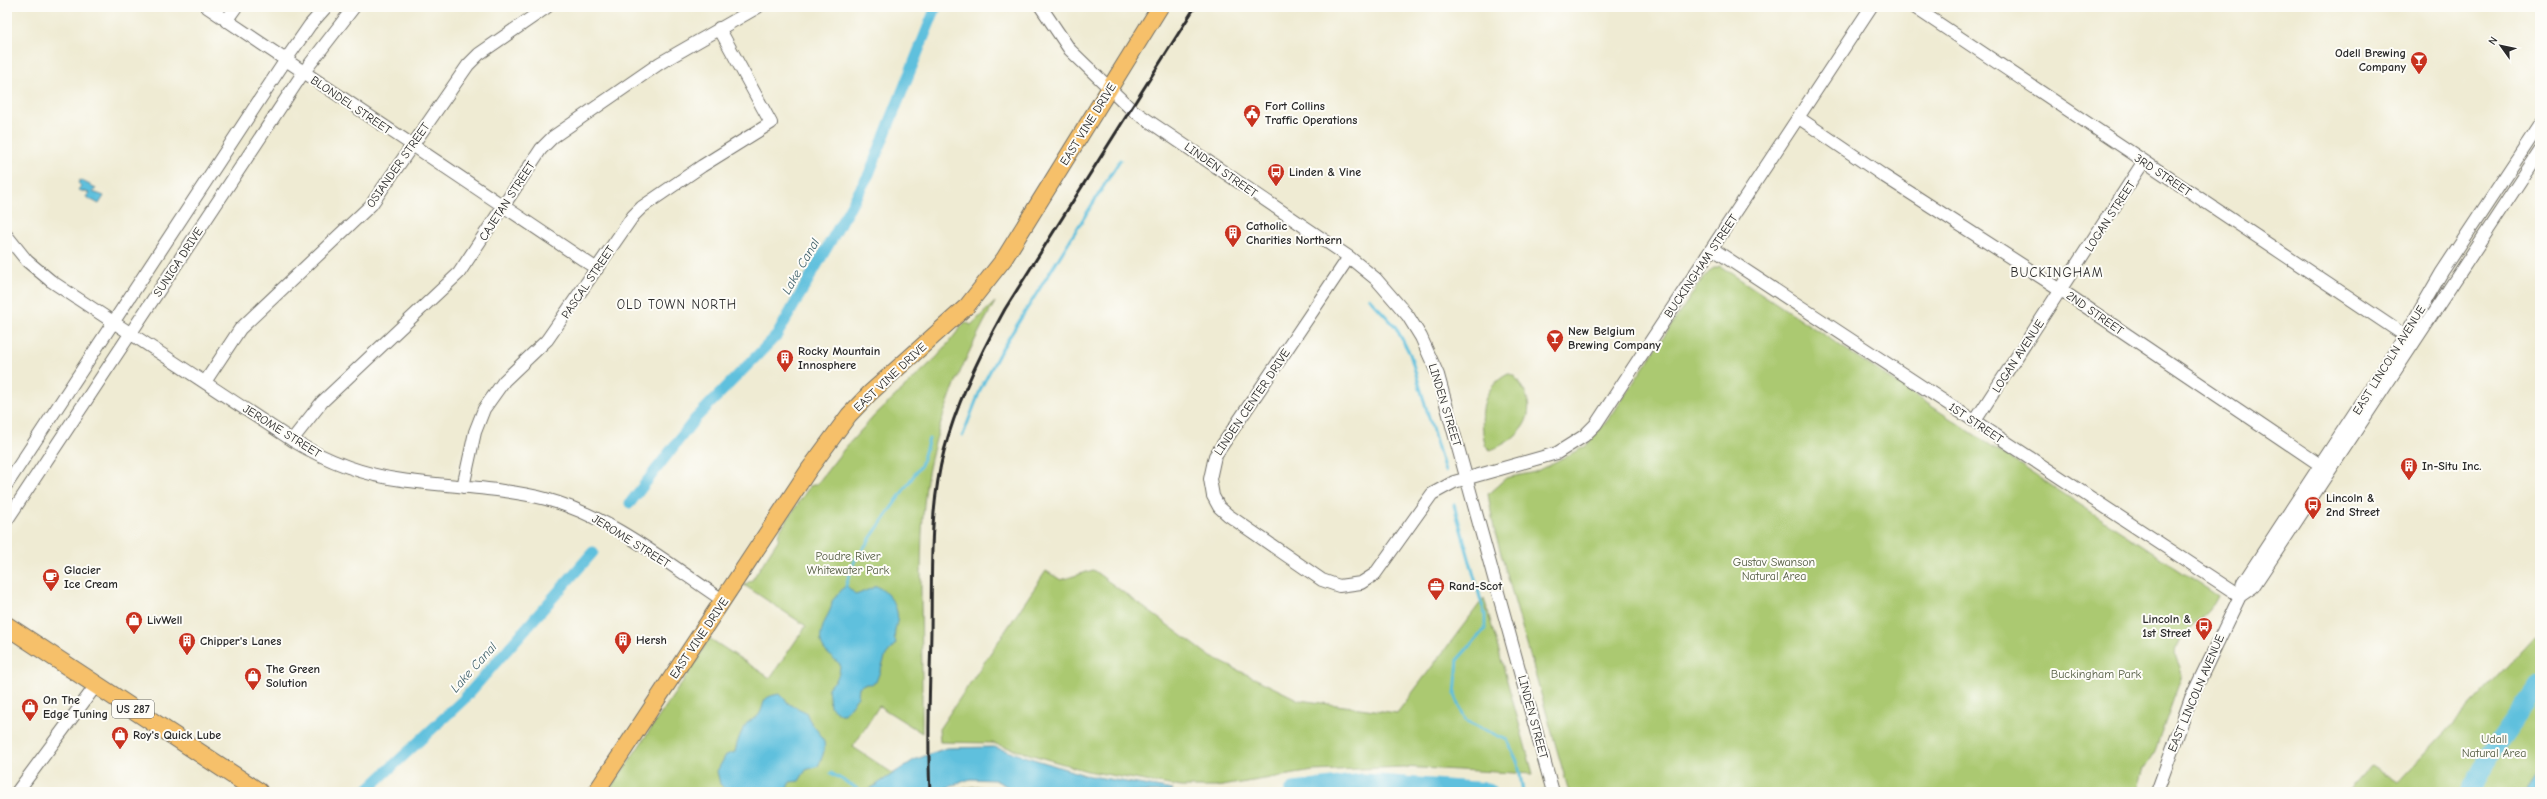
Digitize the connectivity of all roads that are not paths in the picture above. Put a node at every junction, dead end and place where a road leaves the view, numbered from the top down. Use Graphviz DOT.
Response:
graph roads {
  1 [pos="207,7"];
  2 [pos="236,7"];
  3 [pos="326,7"];
  4 [pos="354,7"];
  5 [pos="547,7"];
  6 [pos="758,7"];
  7 [pos="1041,7"];
  8 [pos="1160,7"];
  9 [pos="1871,7"];
  10 [pos="1914,7"];
  11 [pos="226,21"];
  12 [pos="719,28"];
  13 [pos="285,62"];
  14 [pos="303,73"];
  15 [pos="1109,89"];
  16 [pos="1799,118"];
  17 [pos="2540,124"];
  18 [pos="412,146"];
  19 [pos="2540,151"];
  20 [pos="2144,161"];
  21 [pos="503,207"];
  22 [pos="7,236"];
  23 [pos="1712,249"];
  24 [pos="1349,257"];
  25 [pos="597,269"];
  26 [pos="2062,290"];
  27 [pos="114,322"];
  28 [pos="131,333"];
  29 [pos="2409,339"];
  30 [pos="206,382"];
  31 [pos="1975,422"];
  32 [pos="292,440"];
  33 [pos="2325,468"];
  34 [pos="1466,479"];
  35 [pos="7,484"];
  36 [pos="463,487"];
  37 [pos="7,520"];
  38 [pos="2240,596"];
  39 [pos="724,601"];
  40 [pos="7,626"];
  41 [pos="96,684"];
  42 [pos="17,792"];
  43 [pos="259,792"];
  44 [pos="596,792"];
  45 [pos="1553,792"];
  46 [pos="2157,792"];
  1 -- 11 [label="street, BLONDEL STREET"];
  2 -- 11 [label="street"];
  3 -- 13 [label="street, SUNIGA DRIVE"];
  4 -- 14 [label="street, SUNIGA DRIVE"];
  5 -- 18 [label="street, OSIANDER STREET"];
  6 -- 12 [label="street, CAJETAN STREET"];
  7 -- 15 [label="street, LINDEN STREET"];
  8 -- 15 [label="main road, EAST VINE DRIVE"];
  9 -- 16 [label="street, BUCKINGHAM STREET"];
  10 -- 20 [label="street, 3RD STREET"];
  11 -- 13 [label="street, BLONDEL STREET"];
  12 -- 21 [label="street, CAJETAN STREET"];
  12 -- 25 [label="street, PASCAL STREET"];
  13 -- 14 [label="street, BLONDEL STREET"];
  13 -- 27 [label="street, SUNIGA DRIVE"];
  14 -- 18 [label="street, BLONDEL STREET"];
  14 -- 28 [label="street, SUNIGA DRIVE"];
  15 -- 24 [label="street, LINDEN STREET"];
  15 -- 39 [label="main road, EAST VINE DRIVE"];
  16 -- 23 [label="street, BUCKINGHAM STREET"];
  16 -- 26 [label="street, 2ND STREET"];
  17 -- 29 [label="street, EAST LINCOLN AVENUE"];
  18 -- 21 [label="street, BLONDEL STREET"];
  18 -- 30 [label="street, OSIANDER STREET"];
  19 -- 29 [label="street, EAST LINCOLN AVENUE"];
  20 -- 26 [label="street, LOGAN STREET"];
  20 -- 29 [label="street, 3RD STREET"];
  21 -- 25 [label="street, BLONDEL STREET"];
  21 -- 32 [label="street, CAJETAN STREET"];
  22 -- 27 [label="street, JEROME STREET"];
  23 -- 31 [label="street, 1ST STREET"];
  23 -- 34 [label="street, BUCKINGHAM STREET"];
  24 -- 34 [label="street, LINDEN STREET"];
  24 -- 34 [label="street, LINDEN CENTER DRIVE"];
  25 -- 36 [label="street, PASCAL STREET"];
  26 -- 31 [label="street, LOGAN AVENUE"];
  26 -- 33 [label="street, 2ND STREET"];
  27 -- 28 [label="street, JEROME STREET"];
  27 -- 35 [label="street, SUNIGA DRIVE"];
  28 -- 30 [label="street, JEROME STREET"];
  28 -- 37 [label="street, SUNIGA DRIVE"];
  29 -- 33 [label="street, EAST LINCOLN AVENUE"];
  30 -- 32 [label="street, JEROME STREET"];
  31 -- 38 [label="street, 1ST STREET"];
  32 -- 36 [label="street, JEROME STREET"];
  33 -- 38 [label="street, EAST LINCOLN AVENUE"];
  34 -- 45 [label="street, LINDEN STREET"];
  36 -- 39 [label="street, JEROME STREET"];
  38 -- 46 [label="street, EAST LINCOLN AVENUE"];
  39 -- 44 [label="main road, EAST VINE DRIVE"];
  40 -- 41 [label="highway, US 287"];
  41 -- 42 [label="street"];
  41 -- 43 [label="highway, US 287"];
}
